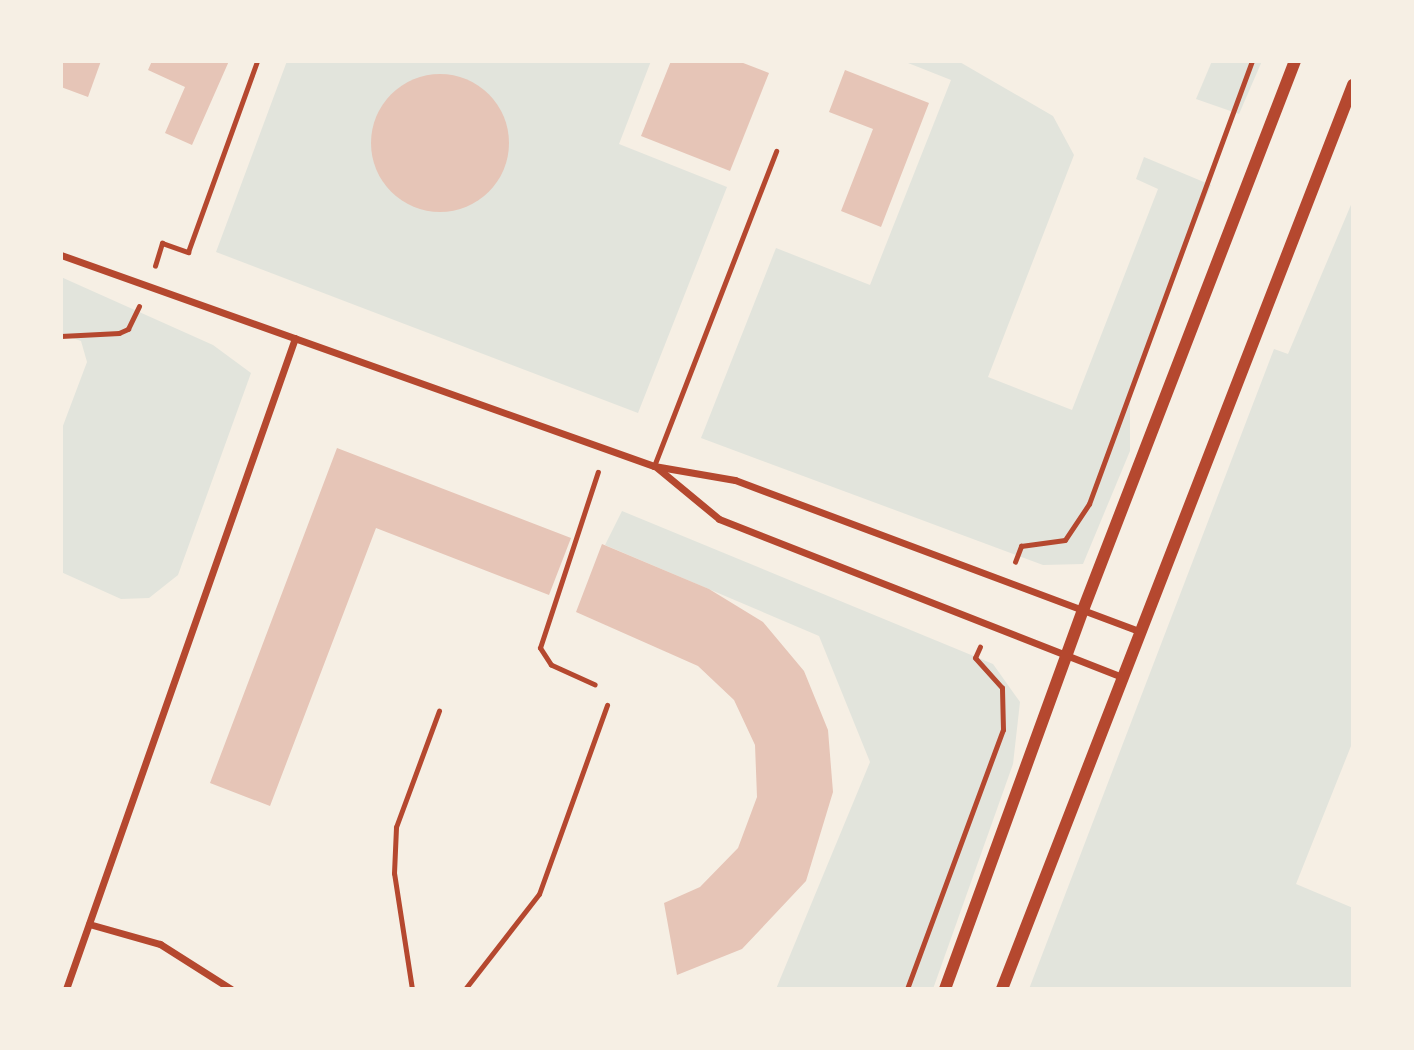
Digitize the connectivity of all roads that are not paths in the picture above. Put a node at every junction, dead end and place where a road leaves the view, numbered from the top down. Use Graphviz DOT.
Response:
graph roads {
  1 [pos="1295,61"];
  2 [pos="1353,85"];
  3 [pos="776,151"];
  4 [pos="61,255"];
  5 [pos="295,338"];
  6 [pos="654,466"];
  7 [pos="1083,610"];
  8 [pos="1142,632"];
  9 [pos="1066,655"];
  10 [pos="1125,678"];
  11 [pos="607,705"];
  12 [pos="439,711"];
  13 [pos="89,924"];
  14 [pos="66,989"];
  15 [pos="232,989"];
  16 [pos="412,989"];
  17 [pos="465,989"];
  18 [pos="945,989"];
  19 [pos="1002,989"];
  1 -- 7 [label="street"];
  2 -- 8 [label="street"];
  3 -- 6 [label="lane"];
  4 -- 5 [label="street"];
  5 -- 6 [label="street"];
  5 -- 13 [label="street"];
  6 -- 7 [label="street"];
  6 -- 9 [label="street"];
  7 -- 8 [label="street"];
  7 -- 9 [label="street"];
  8 -- 10 [label="street"];
  9 -- 10 [label="street"];
  9 -- 18 [label="street"];
  10 -- 19 [label="street"];
  11 -- 17 [label="lane"];
  12 -- 16 [label="lane"];
  13 -- 14 [label="street"];
  13 -- 15 [label="street"];
}
